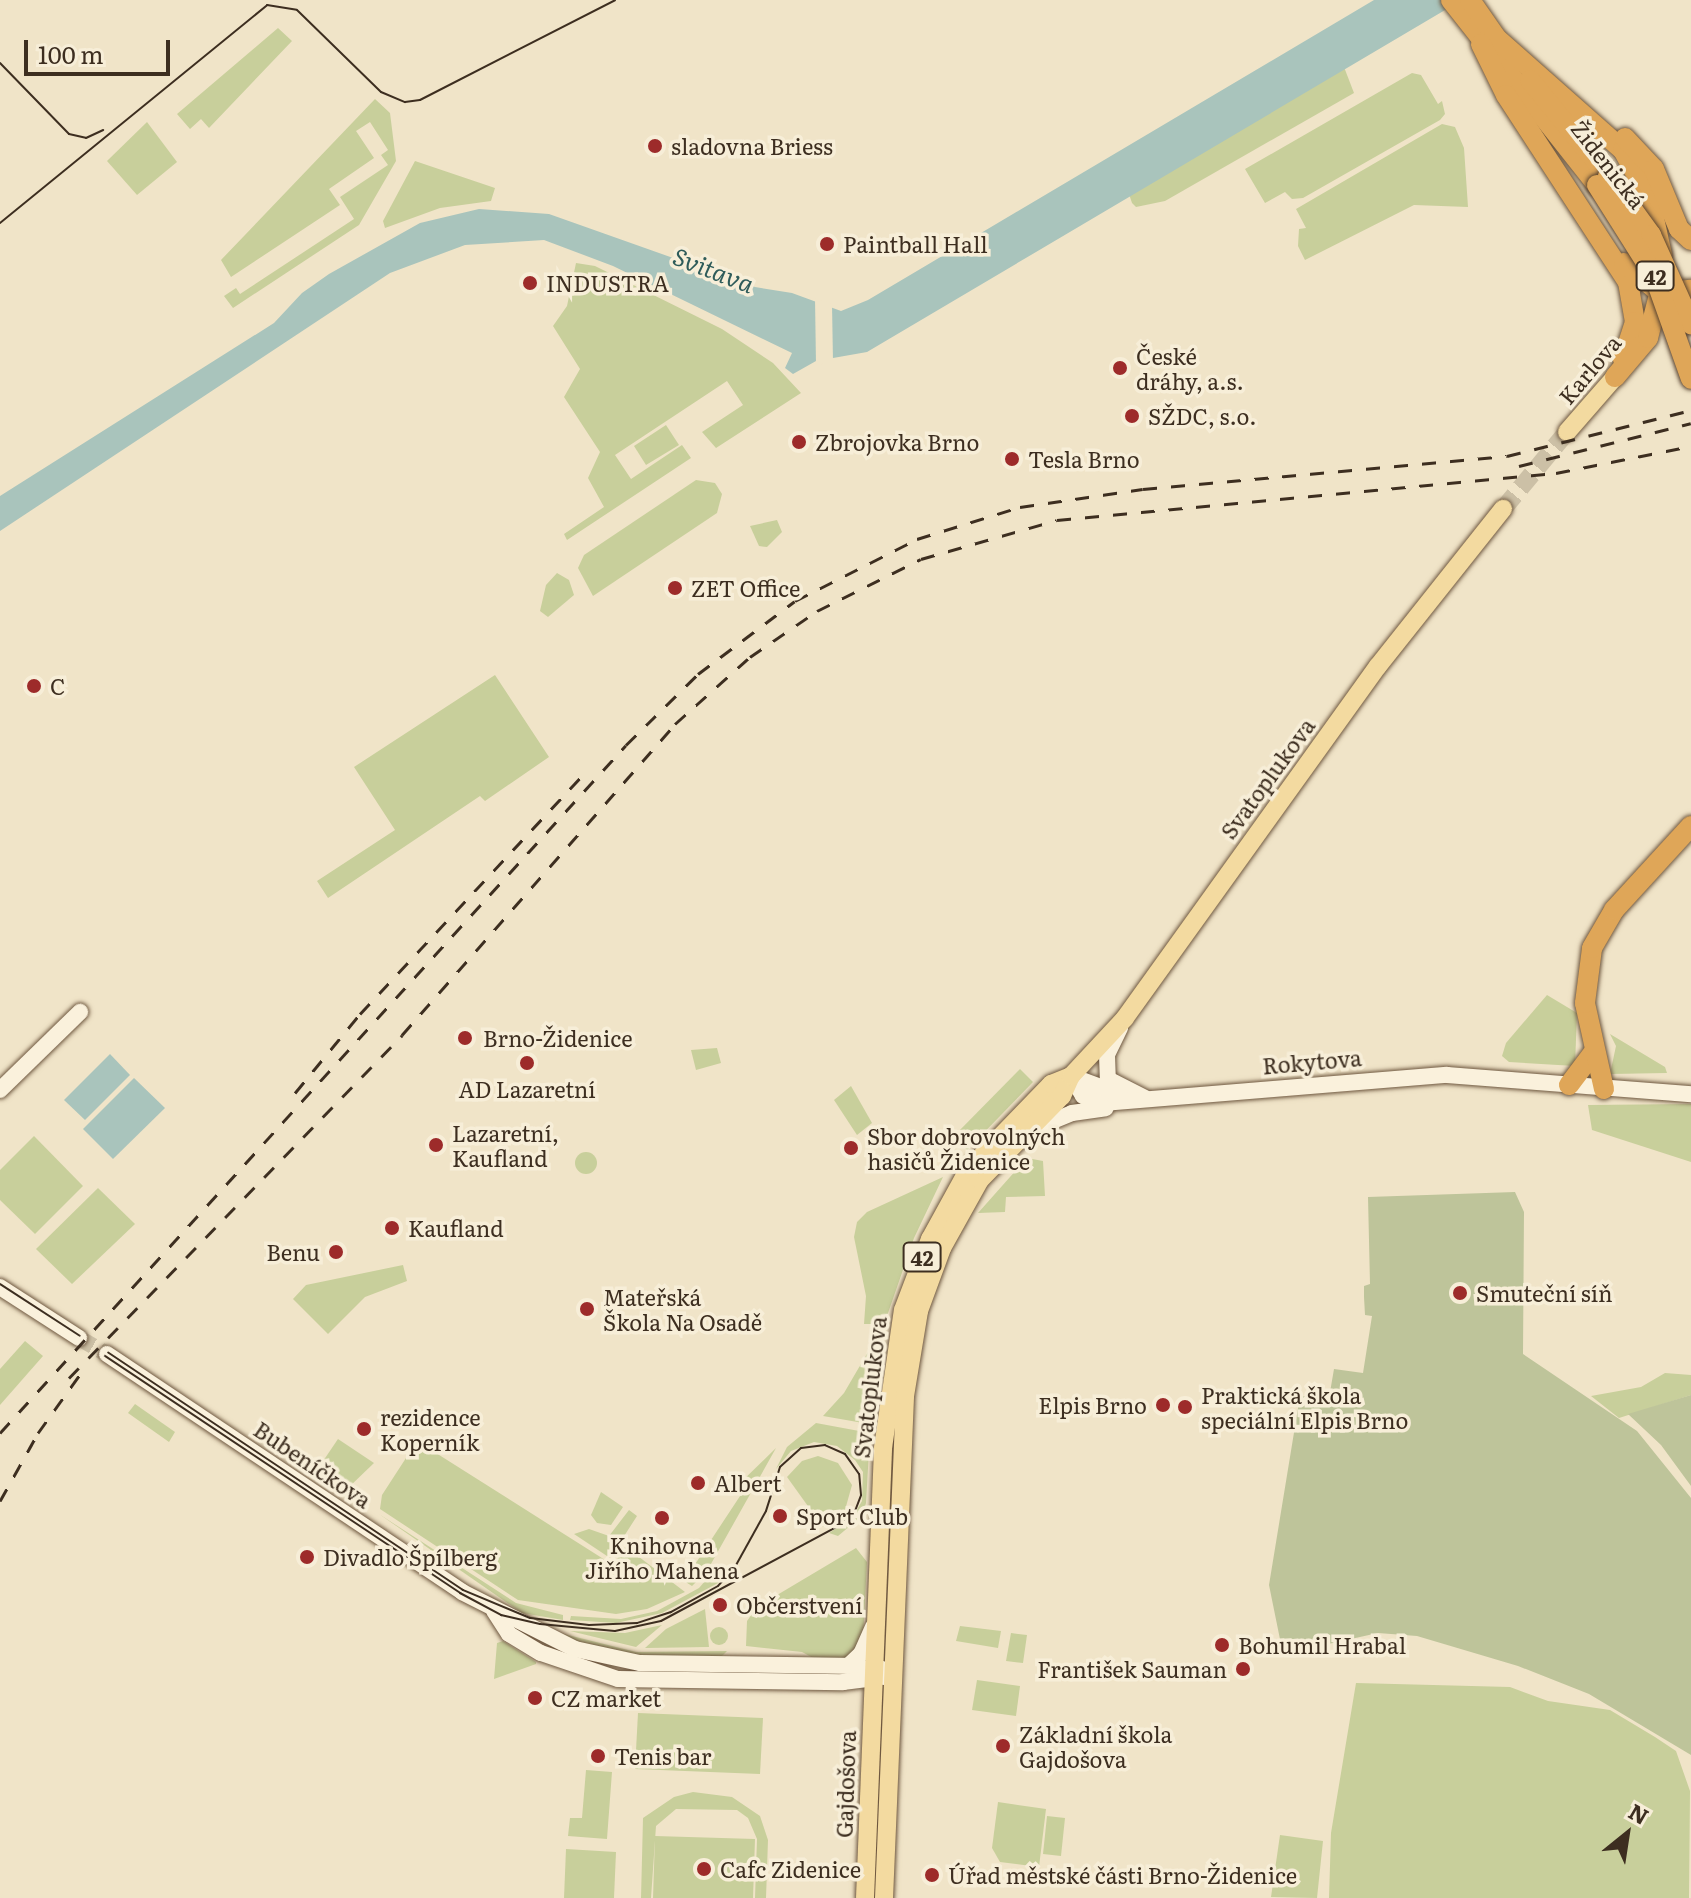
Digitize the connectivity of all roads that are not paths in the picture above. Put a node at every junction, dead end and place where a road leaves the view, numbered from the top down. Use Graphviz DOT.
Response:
graph roads {
  1 [pos="1451,0"];
  2 [pos="1470,0"];
  3 [pos="1488,40"];
  4 [pos="1587,113"];
  5 [pos="1602,180"];
  6 [pos="1593,227"];
  7 [pos="1691,240"];
  8 [pos="1689,291"];
  9 [pos="1660,293"];
  10 [pos="1691,324"];
  11 [pos="1648,338"];
  12 [pos="1615,377"];
  13 [pos="1691,379"];
  14 [pos="1567,432"];
  15 [pos="1503,509"];
  16 [pos="1691,826"];
  17 [pos="80,1012"];
  18 [pos="1125,1018"];
  19 [pos="1593,1053"];
  20 [pos="1071,1076"];
  21 [pos="1569,1085"];
  22 [pos="1604,1089"];
  23 [pos="0,1090"];
  24 [pos="1691,1094"];
  25 [pos="1146,1099"];
  26 [pos="1024,1133"];
  27 [pos="0,1287"];
  28 [pos="79,1338"];
  29 [pos="107,1354"];
  30 [pos="494,1611"];
  31 [pos="876,1618"];
  32 [pos="848,1666"];
  33 [pos="880,1675"];
  34 [pos="843,1682"];
  35 [pos="872,1708"];
  36 [pos="865,1898"];
  37 [pos="884,1898"];
  1 -- 3 [label="highway, Židenická / 42"];
  2 -- 3 [label="highway, Židenická / 42"];
  3 -- 4 [label="highway, 42"];
  3 -- 5 [label="highway, Židenická / 42"];
  3 -- 6 [label="highway, 42"];
  4 -- 7 [label="highway"];
  4 -- 9 [label="highway, 42"];
  5 -- 10 [label="highway, Židenická / 42, bridge"];
  5 -- 13 [label="highway, Židenická / 42, bridge"];
  6 -- 9 [label="highway"];
  6 -- 12 [label="highway, 42"];
  8 -- 9 [label="highway"];
  8 -- 11 [label="street, Karlova"];
  9 -- 11 [label="highway, 42"];
  11 -- 12 [label="highway, Karlova / 42"];
  12 -- 14 [label="main road, Karlova / 42"];
  15 -- 18 [label="main road, Svatoplukova / 42"];
  16 -- 19 [label="highway"];
  17 -- 23 [label="street"];
  18 -- 20 [label="main road, Svatoplukova / 42"];
  18 -- 25 [label="street"];
  19 -- 21 [label="highway"];
  19 -- 22 [label="highway"];
  20 -- 25 [label="street"];
  20 -- 26 [label="main road, Svatoplukova / 42"];
  20 -- 31 [label="main road, Svatoplukova / 42"];
  21 -- 22 [label="street, Rokytova"];
  21 -- 25 [label="street, Rokytova"];
  22 -- 24 [label="street, Rokytova"];
  25 -- 26 [label="street"];
  26 -- 33 [label="main road, Svatoplukova / 42"];
  27 -- 28 [label="street"];
  29 -- 30 [label="street, Bubeníčkova"];
  30 -- 32 [label="street, Bubeníčkova"];
  30 -- 34 [label="street, Bubeníčkova"];
  31 -- 32 [label="street"];
  31 -- 33 [label="main road, Svatoplukova / 42"];
  32 -- 33 [label="street, Bubeníčkova"];
  33 -- 34 [label="street, Bubeníčkova"];
  33 -- 35 [label="main road, Gajdošova / 42"];
  33 -- 37 [label="main road, Gajdošova / 42"];
  34 -- 35 [label="street"];
  35 -- 36 [label="main road, Gajdošova / 42"];
}
